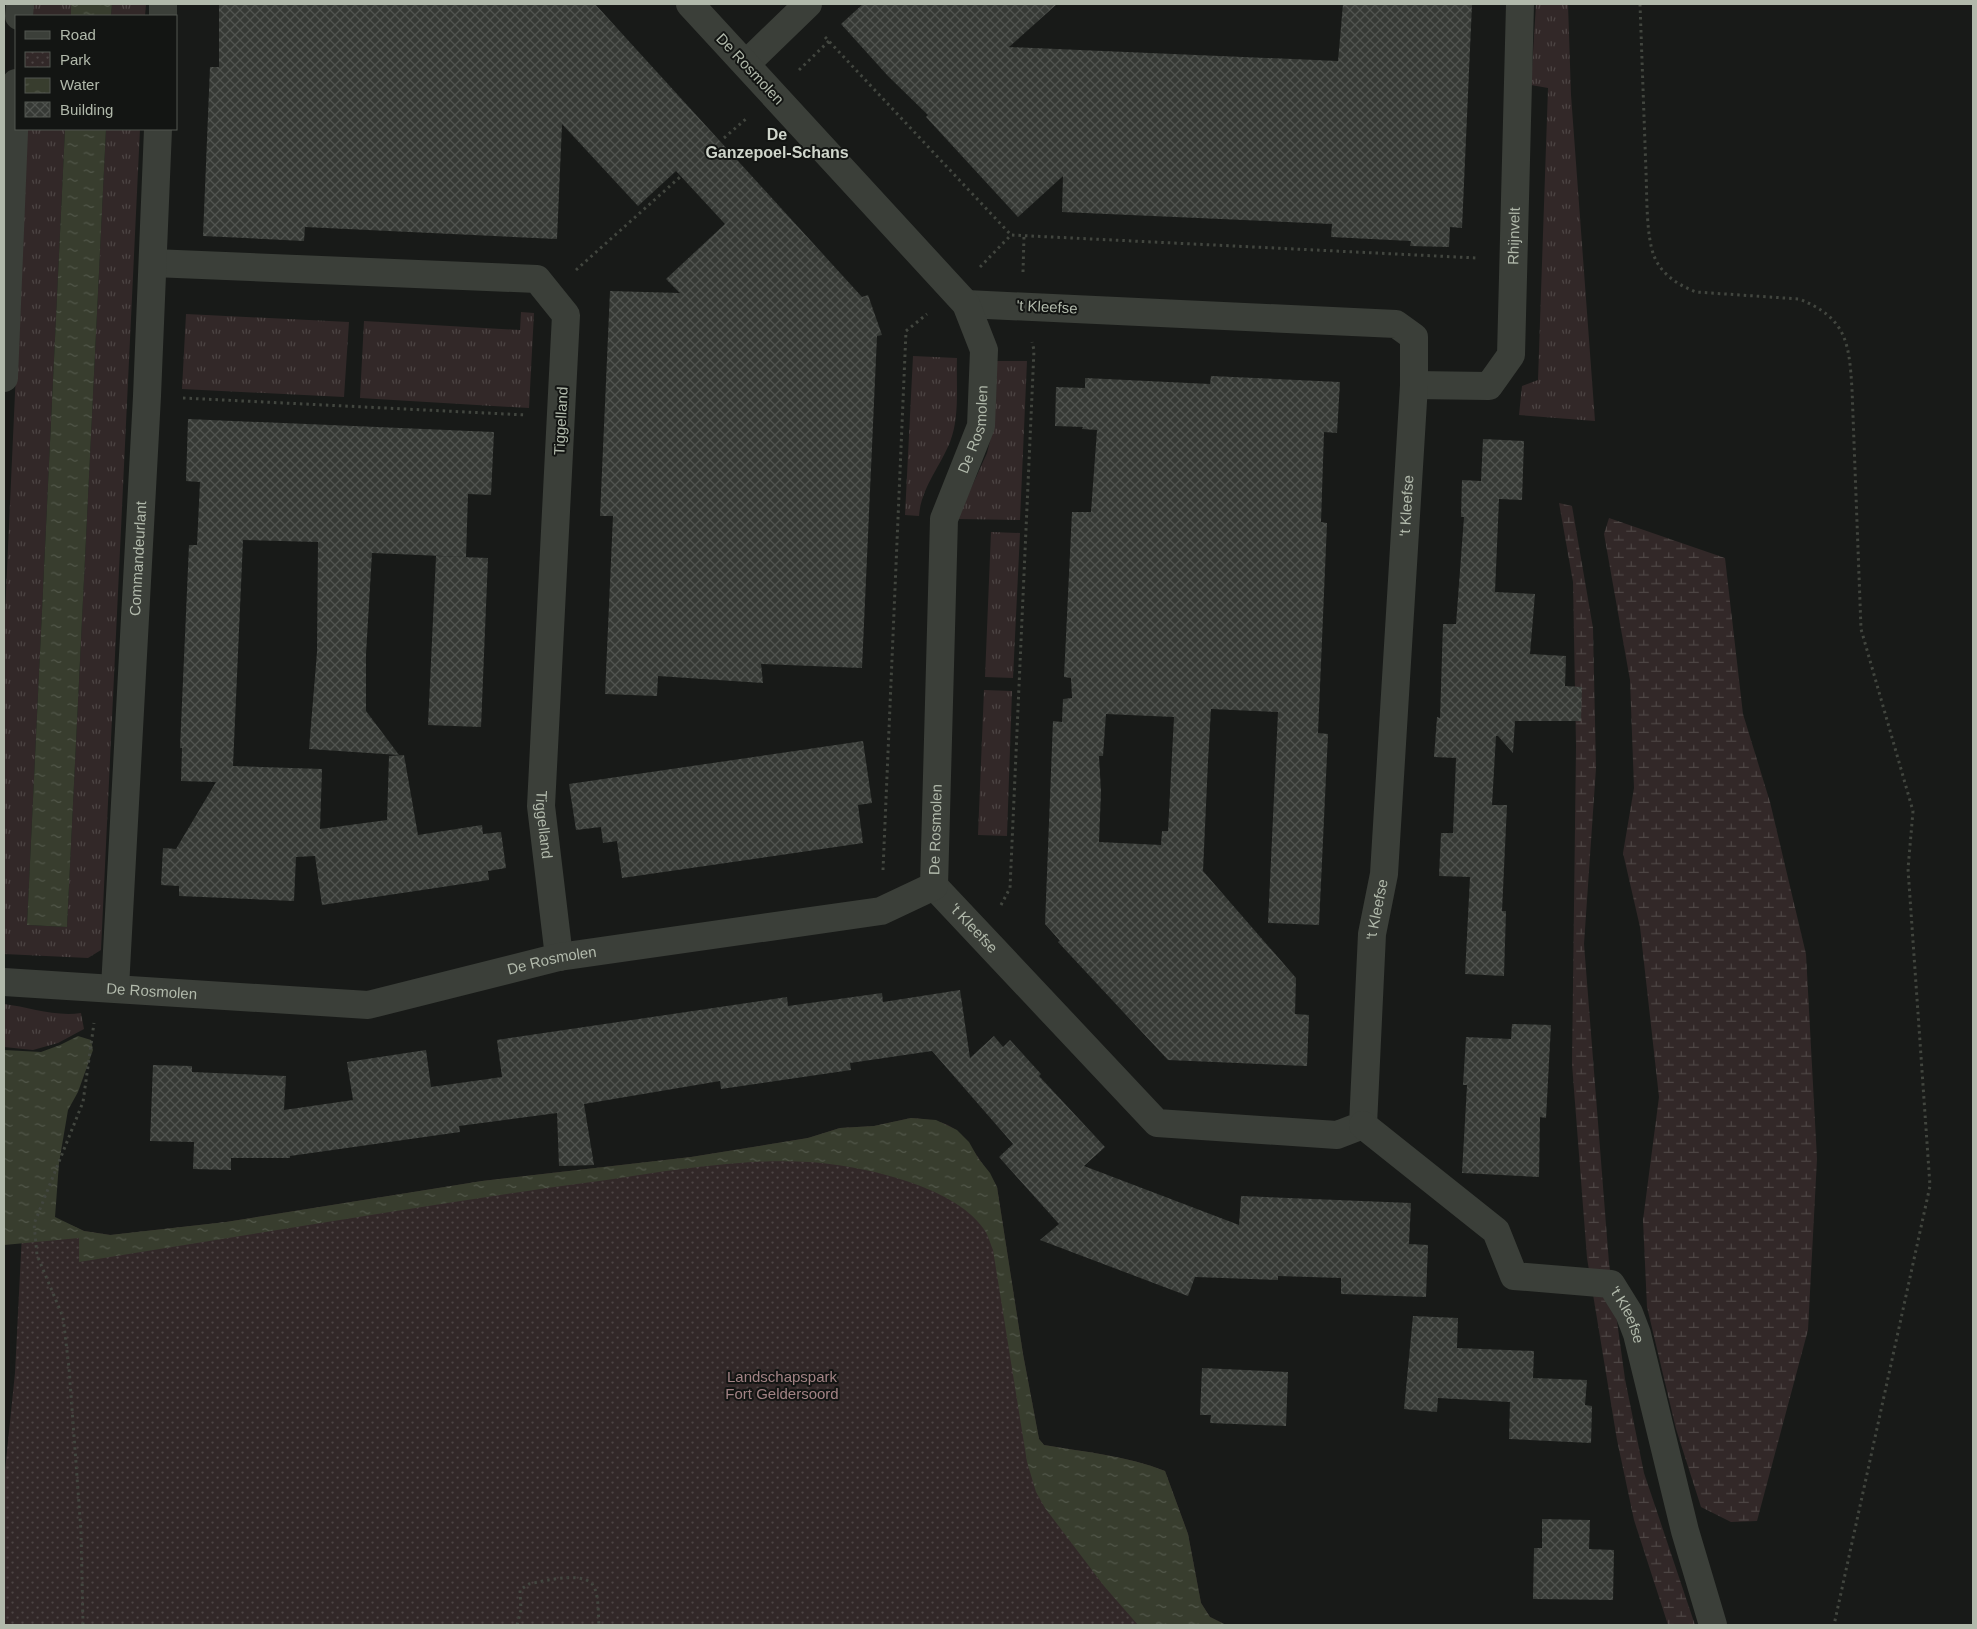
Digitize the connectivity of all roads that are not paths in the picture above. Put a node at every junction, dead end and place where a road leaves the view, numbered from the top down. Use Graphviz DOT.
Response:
graph roads {
  1 [pos="690,4"];
  2 [pos="1520,4"];
  3 [pos="804,7"];
  4 [pos="746,64"];
  5 [pos="15,108"];
  6 [pos="158,130"];
  7 [pos="152,263"];
  8 [pos="960,298"];
  9 [pos="4,378"];
  10 [pos="1414,385"];
  11 [pos="934,886"];
  12 [pos="559,957"];
  13 [pos="4,982"];
  14 [pos="105,988"];
  15 [pos="1363,1125"];
  16 [pos="1713,1625"];
  1 -- 4 [label="street, De Rosmolen"];
  2 -- 10 [label="street, Rhijnvelt"];
  3 -- 4 [label="street"];
  4 -- 8 [label="street, De Rosmolen"];
  5 -- 9 [label="street"];
  6 -- 7 [label="street, Commandeurlant"];
  7 -- 12 [label="street, Tiggelland"];
  7 -- 14 [label="street, Commandeurlant"];
  8 -- 10 [label="street, 't Kleefse"];
  8 -- 11 [label="street, De Rosmolen"];
  10 -- 15 [label="street, 't Kleefse"];
  11 -- 12 [label="street, De Rosmolen"];
  11 -- 15 [label="street, 't Kleefse"];
  12 -- 14 [label="street, De Rosmolen"];
  13 -- 14 [label="street, De Rosmolen"];
  15 -- 16 [label="street, 't Kleefse"];
}
